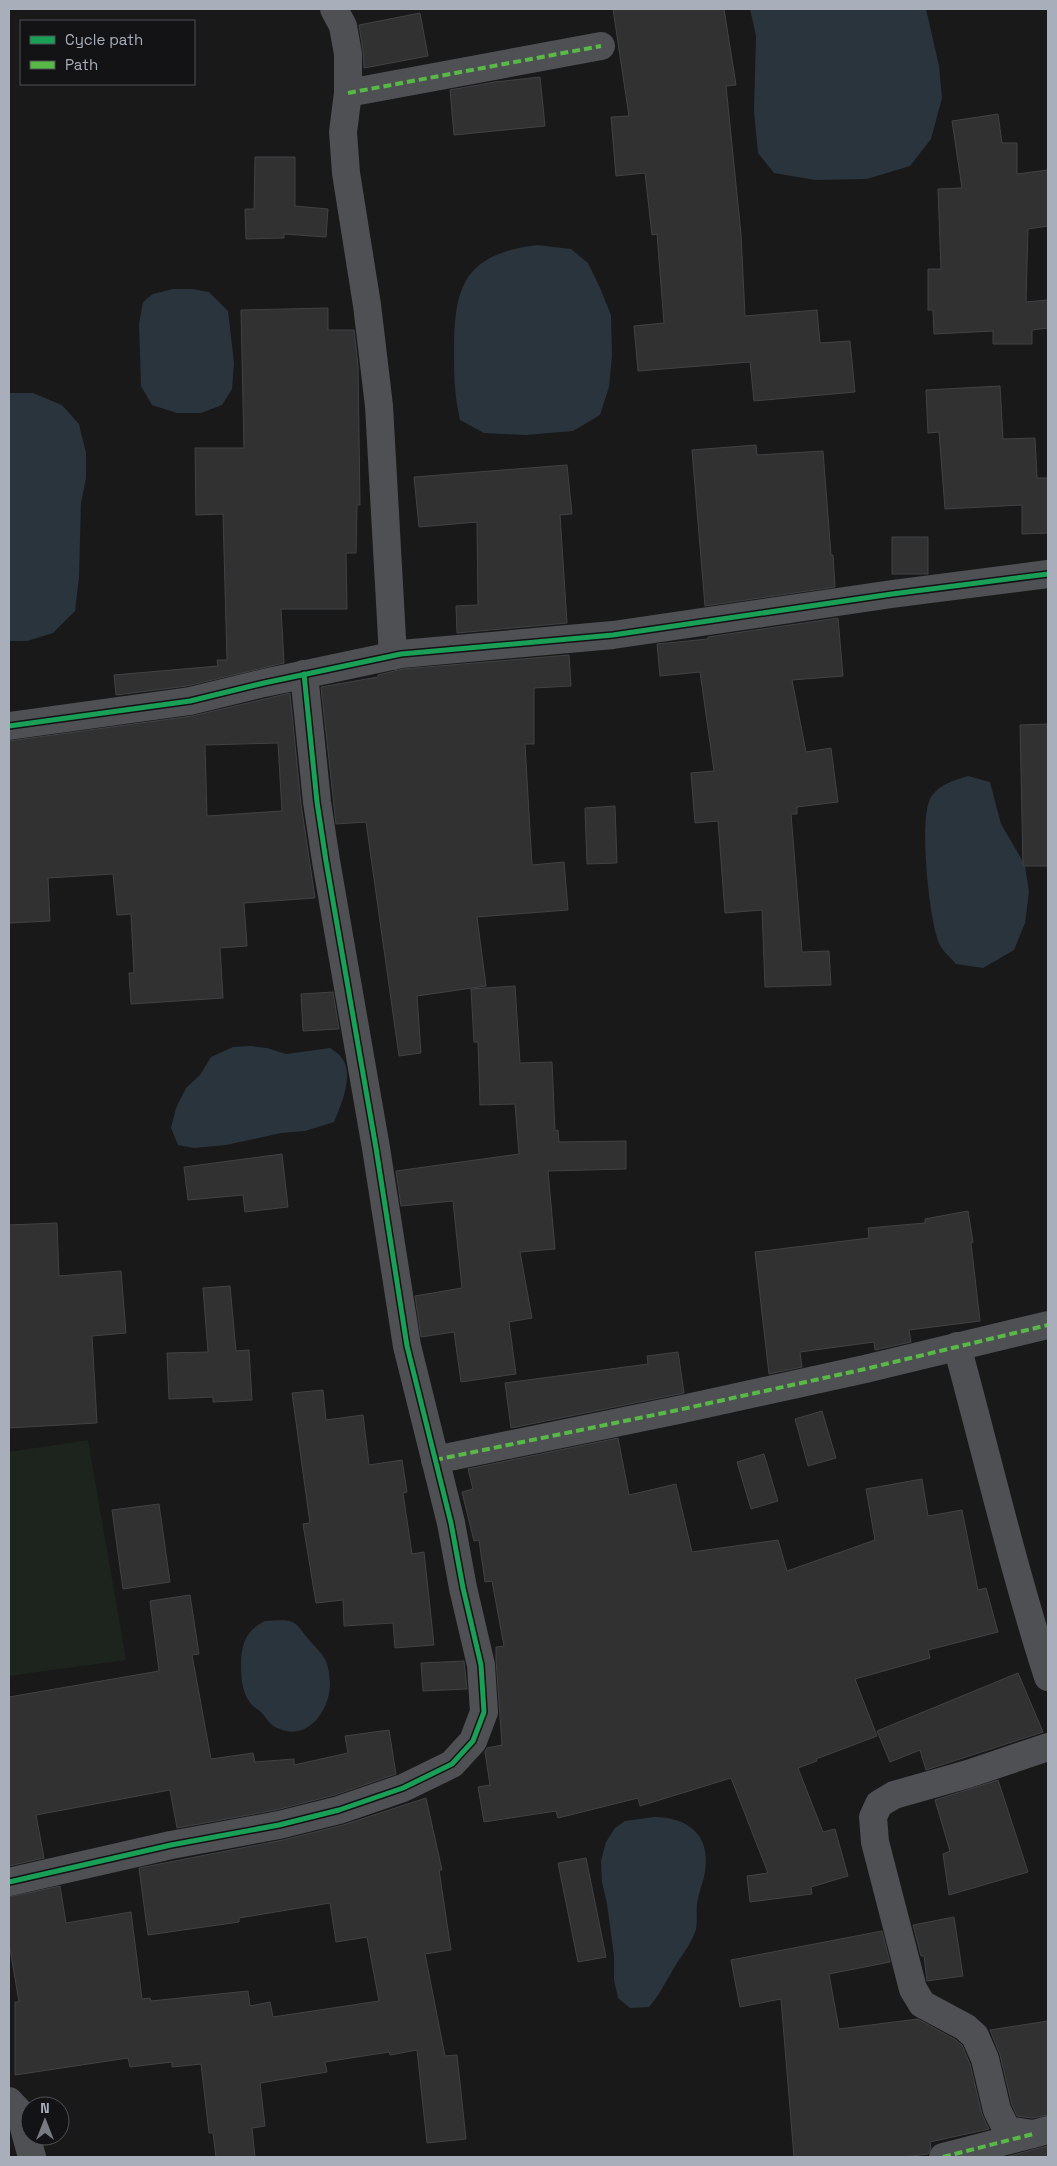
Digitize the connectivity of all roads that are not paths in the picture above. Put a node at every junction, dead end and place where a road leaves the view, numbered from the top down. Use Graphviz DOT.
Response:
graph roads {
  1 [pos="334,9"];
  2 [pos="601,46"];
  3 [pos="348,93"];
  4 [pos="1048,574"];
  5 [pos="393,656"];
  6 [pos="304,674"];
  7 [pos="9,726"];
  8 [pos="1048,1325"];
  9 [pos="956,1346"];
  10 [pos="435,1460"];
  11 [pos="1048,1678"];
  12 [pos="1048,1747"];
  13 [pos="9,1882"];
  14 [pos="9,2101"];
  15 [pos="1041,2132"];
  16 [pos="32,2157"];
  17 [pos="943,2157"];
  1 -- 3 [label="street"];
  2 -- 3 [label="street"];
  3 -- 5 [label="street"];
  4 -- 5 [label="street"];
  5 -- 6 [label="street"];
  6 -- 7 [label="street"];
  6 -- 10 [label="street"];
  8 -- 9 [label="street"];
  9 -- 10 [label="street"];
  9 -- 11 [label="street"];
  10 -- 13 [label="street"];
  12 -- 15 [label="street"];
  14 -- 16 [label="street"];
  15 -- 17 [label="street"];
}
